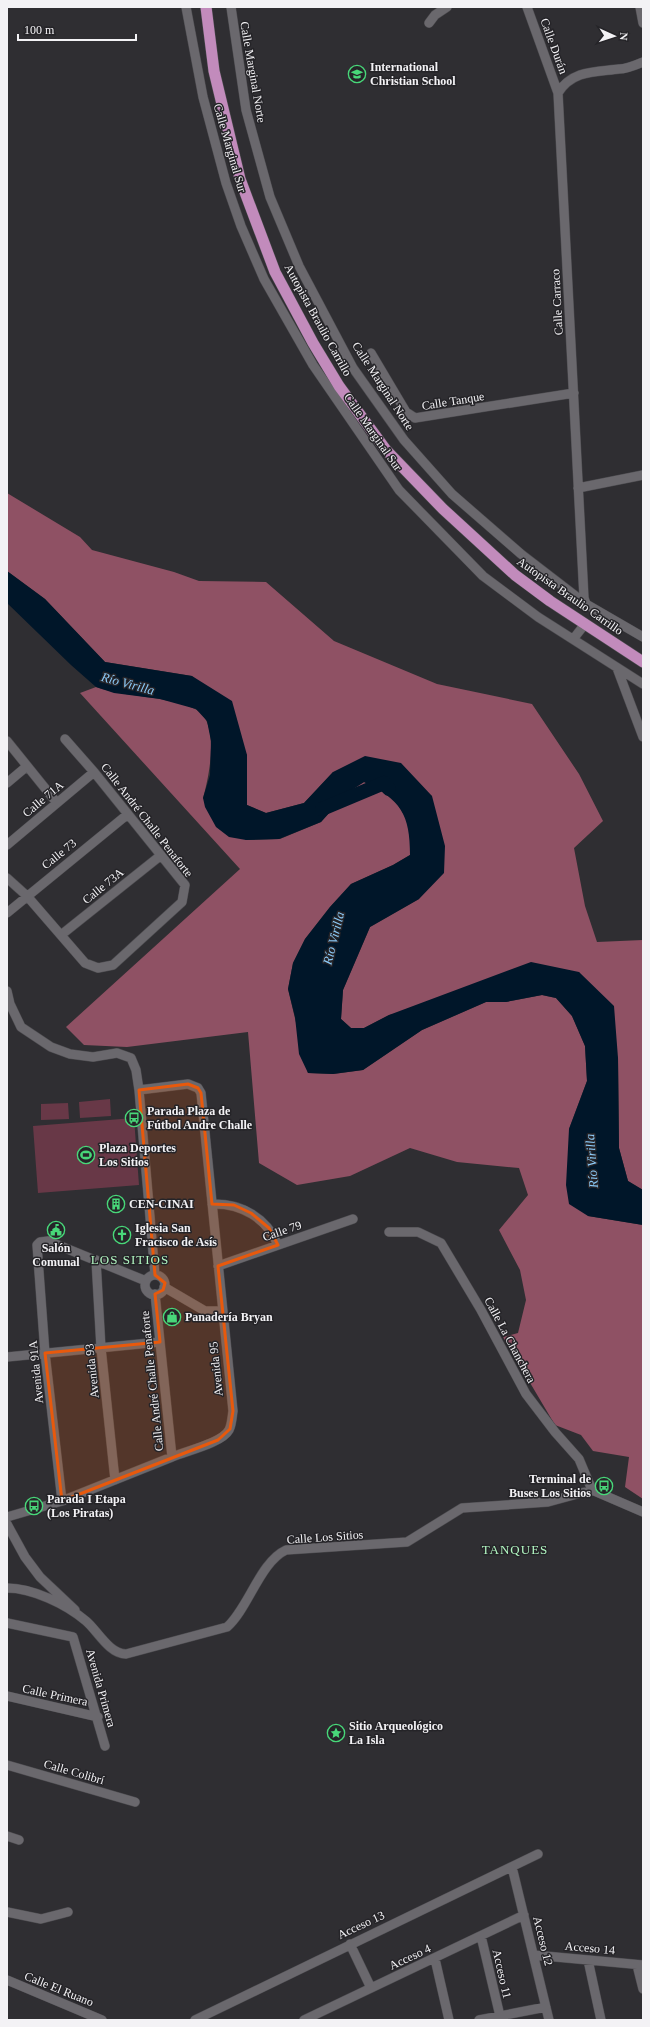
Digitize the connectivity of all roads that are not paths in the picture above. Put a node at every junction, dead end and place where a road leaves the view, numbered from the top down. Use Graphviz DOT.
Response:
graph roads {
  1 [pos="186,7"];
  2 [pos="206,7"];
  3 [pos="231,7"];
  4 [pos="447,7"];
  5 [pos="527,7"];
  6 [pos="640,7"];
  7 [pos="429,23"];
  8 [pos="643,23"];
  9 [pos="643,62"];
  10 [pos="558,93"];
  11 [pos="240,179"];
  12 [pos="226,183"];
  13 [pos="308,347"];
  14 [pos="371,353"];
  15 [pos="574,393"];
  16 [pos="643,475"];
  17 [pos="578,488"];
  18 [pos="586,604"];
  19 [pos="585,624"];
  20 [pos="643,637"];
  21 [pos="574,638"];
  22 [pos="643,662"];
  23 [pos="617,668"];
  24 [pos="643,684"];
  25 [pos="643,737"];
  26 [pos="65,739"];
  27 [pos="7,741"];
  28 [pos="26,767"];
  29 [pos="94,772"];
  30 [pos="7,782"];
  31 [pos="57,803"];
  32 [pos="128,814"];
  33 [pos="7,845"];
  34 [pos="160,856"];
  35 [pos="7,878"];
  36 [pos="26,896"];
  37 [pos="7,913"];
  38 [pos="62,935"];
  39 [pos="7,991"];
  40 [pos="139,1090"];
  41 [pos="212,1204"];
  42 [pos="353,1219"];
  43 [pos="389,1232"];
  44 [pos="278,1245"];
  45 [pos="96,1260"];
  46 [pos="218,1266"];
  47 [pos="155,1275"];
  48 [pos="146,1281"];
  49 [pos="164,1287"];
  50 [pos="155,1294"];
  51 [pos="223,1311"];
  52 [pos="160,1342"];
  53 [pos="101,1348"];
  54 [pos="45,1353"];
  55 [pos="7,1357"];
  56 [pos="172,1457"];
  57 [pos="115,1480"];
  58 [pos="592,1490"];
  59 [pos="62,1501"];
  60 [pos="643,1512"];
  61 [pos="7,1517"];
  62 [pos="7,1524"];
  63 [pos="7,1588"];
  64 [pos="86,1620"];
  65 [pos="7,1623"];
  66 [pos="7,1696"];
  67 [pos="98,1716"];
  68 [pos="105,1746"];
  69 [pos="7,1765"];
  70 [pos="135,1802"];
  71 [pos="7,1836"];
  72 [pos="19,1840"];
  73 [pos="538,1854"];
  74 [pos="512,1867"];
  75 [pos="7,1912"];
  76 [pos="68,1912"];
  77 [pos="524,1915"];
  78 [pos="481,1936"];
  79 [pos="350,1944"];
  80 [pos="534,1956"];
  81 [pos="435,1959"];
  82 [pos="588,1960"];
  83 [pos="640,1965"];
  84 [pos="7,1980"];
  85 [pos="372,1988"];
  86 [pos="643,1989"];
  87 [pos="546,2007"];
  88 [pos="500,2016"];
  89 [pos="102,2020"];
  90 [pos="195,2020"];
  91 [pos="304,2020"];
  92 [pos="449,2020"];
  93 [pos="479,2020"];
  94 [pos="549,2020"];
  95 [pos="601,2020"];
  1 -- 12 [label="street, Calle Marginal Sur"];
  2 -- 11 [label="highway, Autopista Braulio Carrillo"];
  3 -- 18 [label="street, Calle Marginal Norte"];
  4 -- 7 [label="street"];
  5 -- 10 [label="street, Calle Durán"];
  6 -- 8 [label="street"];
  9 -- 10 [label="street"];
  10 -- 15 [label="street, Calle Carraco"];
  11 -- 12 [label="street"];
  11 -- 13 [label="highway, Autopista Braulio Carrillo"];
  12 -- 13 [label="street, Calle Marginal Sur"];
  13 -- 19 [label="highway, Autopista Braulio Carrillo"];
  13 -- 21 [label="street, Calle Marginal Sur"];
  14 -- 15 [label="street, Calle Tanque"];
  15 -- 17 [label="street, Calle Carraco"];
  16 -- 17 [label="street"];
  17 -- 18 [label="street, Calle Carraco"];
  18 -- 20 [label="street, Calle Marginal Norte"];
  19 -- 21 [label="street"];
  19 -- 22 [label="highway, Autopista Braulio Carrillo"];
  21 -- 23 [label="street, Calle Marginal Sur"];
  23 -- 24 [label="street, Calle Marginal Sur"];
  23 -- 25 [label="street"];
  26 -- 29 [label="street, Calle André Challe Penaforte"];
  27 -- 28 [label="street"];
  28 -- 30 [label="street"];
  28 -- 31 [label="street"];
  29 -- 31 [label="street, Calle 71A"];
  29 -- 32 [label="street, Calle André Challe Penaforte"];
  31 -- 33 [label="street, Calle 71A"];
  32 -- 34 [label="street, Calle André Challe Penaforte"];
  32 -- 36 [label="street, Calle 73"];
  34 -- 38 [label="street, Calle 73A"];
  34 -- 38 [label="street, Calle André Challe Penaforte"];
  35 -- 36 [label="street, Calle André Challe Penaforte"];
  36 -- 37 [label="street, Calle 73"];
  36 -- 38 [label="street, Calle André Challe Penaforte"];
  39 -- 40 [label="street"];
  40 -- 41 [label="street, Avenida 95"];
  40 -- 47 [label="street"];
  41 -- 44 [label="street"];
  41 -- 46 [label="street, Avenida 95"];
  42 -- 44 [label="street, Calle 79"];
  43 -- 58 [label="street, Calle La Chanchera"];
  44 -- 46 [label="street, Calle 79"];
  45 -- 48 [label="street"];
  45 -- 53 [label="street, Avenida 93"];
  45 -- 54 [label="street, Avenida 91A"];
  46 -- 51 [label="street, Avenida 95"];
  47 -- 48 [label="street"];
  47 -- 49 [label="street"];
  48 -- 50 [label="street"];
  49 -- 50 [label="street"];
  49 -- 51 [label="street"];
  50 -- 52 [label="street, Calle André Challe Penaforte"];
  51 -- 56 [label="street, Avenida 95"];
  52 -- 53 [label="street"];
  52 -- 56 [label="street, Calle André Challe Penaforte"];
  53 -- 54 [label="street"];
  53 -- 57 [label="street, Avenida 93"];
  54 -- 55 [label="street"];
  54 -- 59 [label="street, Avenida 91A"];
  56 -- 57 [label="street, Calle André Challe Penaforte"];
  57 -- 59 [label="street, Calle André Challe Penaforte"];
  58 -- 60 [label="street"];
  58 -- 64 [label="street, Calle Los Sitios"];
  59 -- 61 [label="street, Calle André Challe Penaforte"];
  62 -- 64 [label="street"];
  63 -- 64 [label="street, Calle Los Sitios"];
  65 -- 67 [label="street, Avenida Primera"];
  66 -- 67 [label="street, Calle Primera"];
  67 -- 68 [label="street, Avenida Primera"];
  69 -- 70 [label="street, Calle Colibrí"];
  71 -- 72 [label="street"];
  73 -- 74 [label="street, Acceso 13"];
  74 -- 77 [label="street, Acceso 12"];
  74 -- 79 [label="street, Acceso 13"];
  75 -- 76 [label="street"];
  77 -- 78 [label="street, Acceso 4"];
  77 -- 80 [label="street, Acceso 12"];
  78 -- 81 [label="street, Acceso 4"];
  78 -- 88 [label="street, Acceso 11"];
  79 -- 85 [label="street"];
  79 -- 90 [label="street, Acceso 13"];
  80 -- 82 [label="street, Acceso 14"];
  80 -- 87 [label="street, Acceso 12"];
  81 -- 85 [label="street, Acceso 4"];
  81 -- 92 [label="street"];
  82 -- 83 [label="street, Acceso 14"];
  82 -- 95 [label="street"];
  83 -- 86 [label="street"];
  84 -- 89 [label="street, Calle El Ruano"];
  85 -- 91 [label="street, Acceso 4"];
  87 -- 88 [label="street"];
  87 -- 94 [label="street, Acceso 12"];
  88 -- 93 [label="street"];
}
